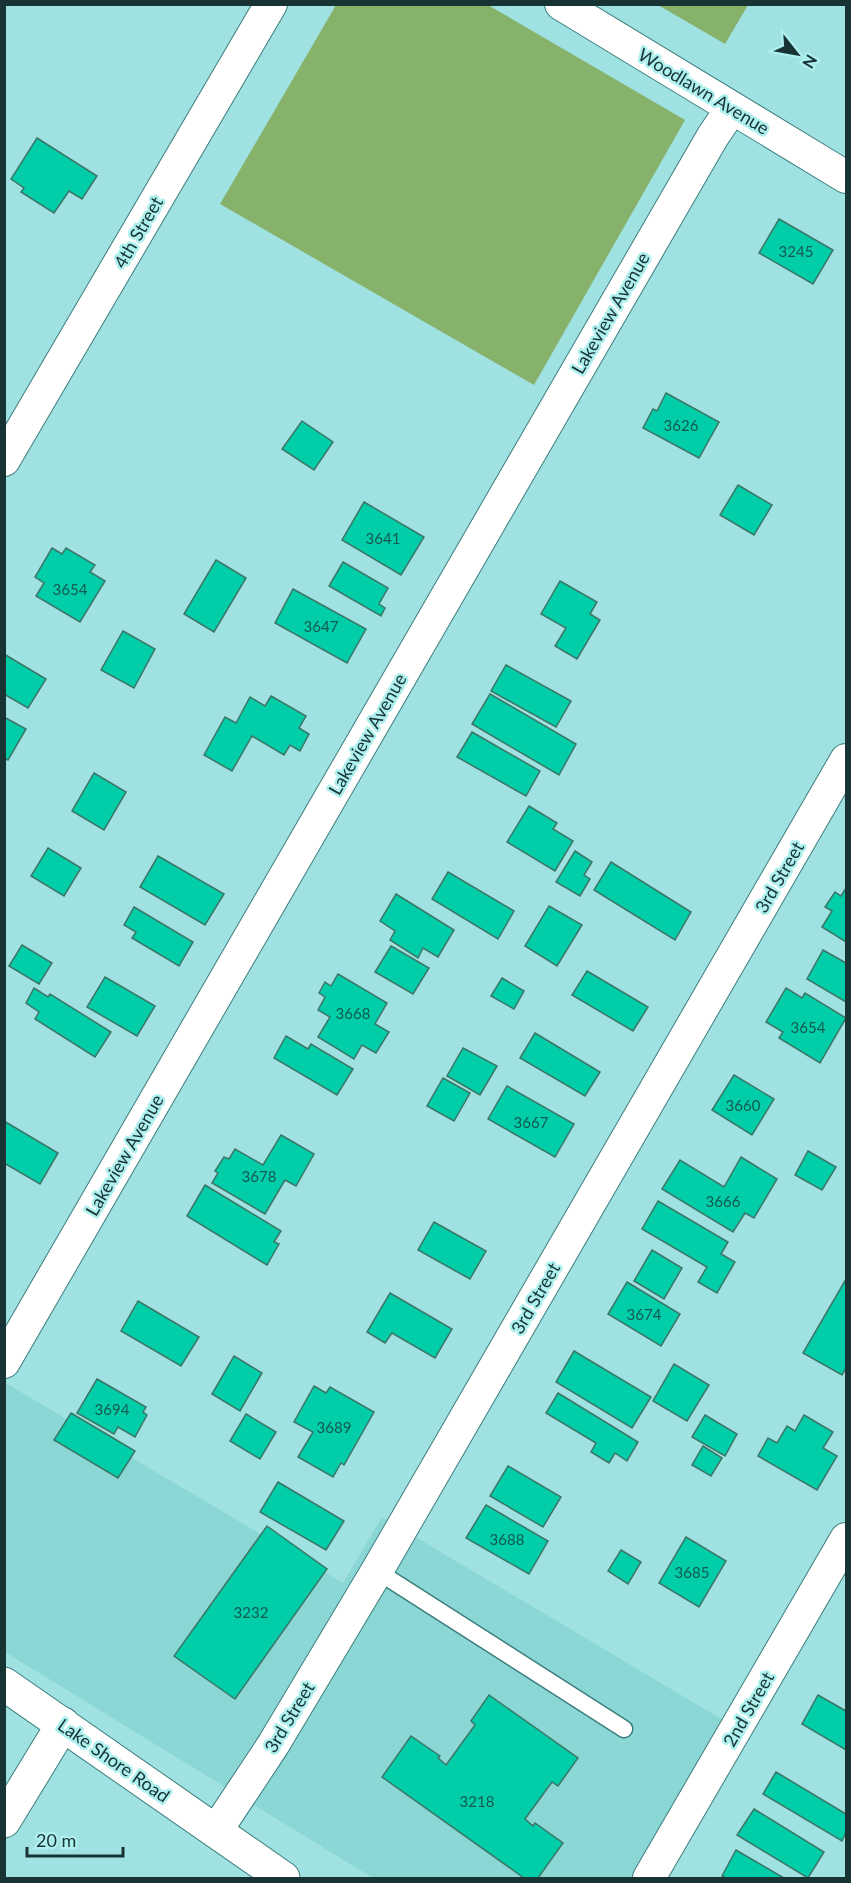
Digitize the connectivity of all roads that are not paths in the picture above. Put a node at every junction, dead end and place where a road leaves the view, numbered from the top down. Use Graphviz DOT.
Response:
graph roads {
  1 [pos="271,4"];
  2 [pos="561,4"];
  3 [pos="732,108"];
  4 [pos="846,177"];
  5 [pos="4,460"];
  6 [pos="846,760"];
  7 [pos="4,1362"];
  8 [pos="846,1539"];
  9 [pos="377,1571"];
  10 [pos="4,1684"];
  11 [pos="63,1724"];
  12 [pos="624,1729"];
  13 [pos="4,1821"];
  14 [pos="216,1831"];
  15 [pos="282,1878"];
  16 [pos="649,1878"];
  1 -- 5 [label="street, 4th Street"];
  2 -- 3 [label="street, Woodlawn Avenue"];
  3 -- 4 [label="street, Woodlawn Avenue"];
  3 -- 7 [label="street, Lakeview Avenue"];
  6 -- 9 [label="street, 3rd Street"];
  8 -- 16 [label="street, 2nd Street"];
  9 -- 12 [label="lane"];
  9 -- 14 [label="street, 3rd Street"];
  10 -- 11 [label="main road, Lake Shore Road"];
  11 -- 13 [label="main road"];
  11 -- 14 [label="main road, Lake Shore Road"];
  14 -- 15 [label="main road, Lake Shore Road"];
}
